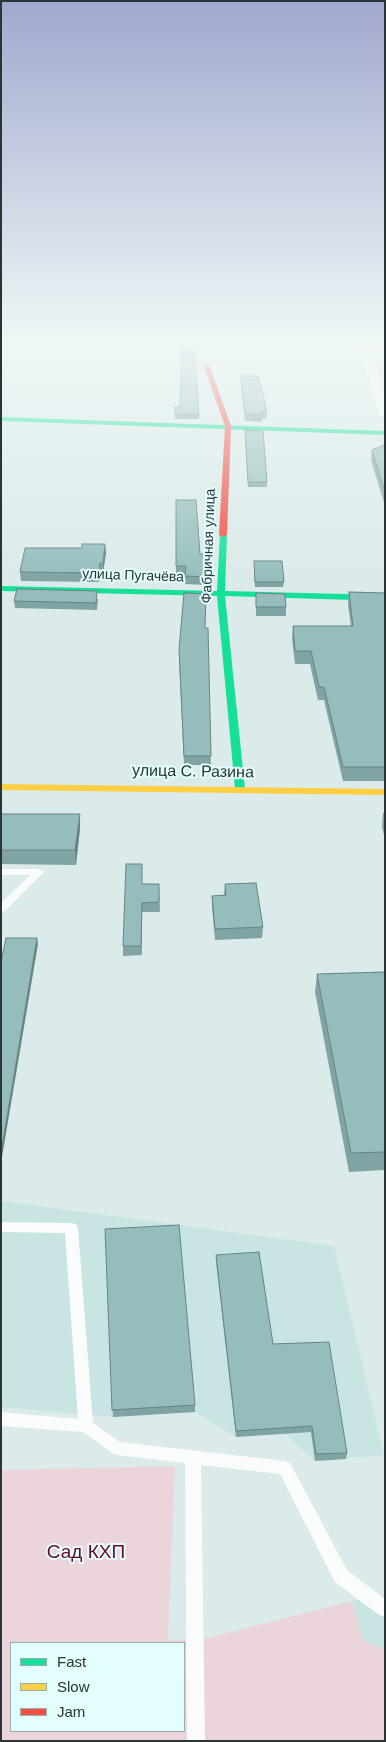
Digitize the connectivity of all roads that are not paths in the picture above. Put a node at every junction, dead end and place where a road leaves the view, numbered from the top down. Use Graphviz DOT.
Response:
graph roads {
  1 [pos="38,419"];
  2 [pos="226,419"];
  3 [pos="228,426"];
  4 [pos="385,433"];
  5 [pos="1,588"];
  6 [pos="220,594"];
  7 [pos="385,598"];
  8 [pos="1,786"];
  9 [pos="240,789"];
  10 [pos="385,792"];
  11 [pos="1,872"];
  12 [pos="1,909"];
  13 [pos="1,1227"];
  14 [pos="1,1419"];
  15 [pos="86,1426"];
  16 [pos="193,1457"];
  17 [pos="385,1609"];
  18 [pos="196,1741"];
  1 -- 3 [label="street"];
  2 -- 3 [label="street, Фабричная улица"];
  3 -- 4 [label="street"];
  3 -- 6 [label="street, Фабричная улица"];
  5 -- 6 [label="street, улица Пугачёва"];
  6 -- 7 [label="street, улица Пугачёва"];
  6 -- 9 [label="street, Фабричная улица"];
  8 -- 9 [label="street, улица С. Разина"];
  9 -- 10 [label="street, улица С. Разина"];
  11 -- 12 [label="lane"];
  13 -- 15 [label="lane"];
  14 -- 15 [label="lane"];
  15 -- 16 [label="lane"];
  16 -- 17 [label="lane"];
  16 -- 18 [label="lane"];
}
